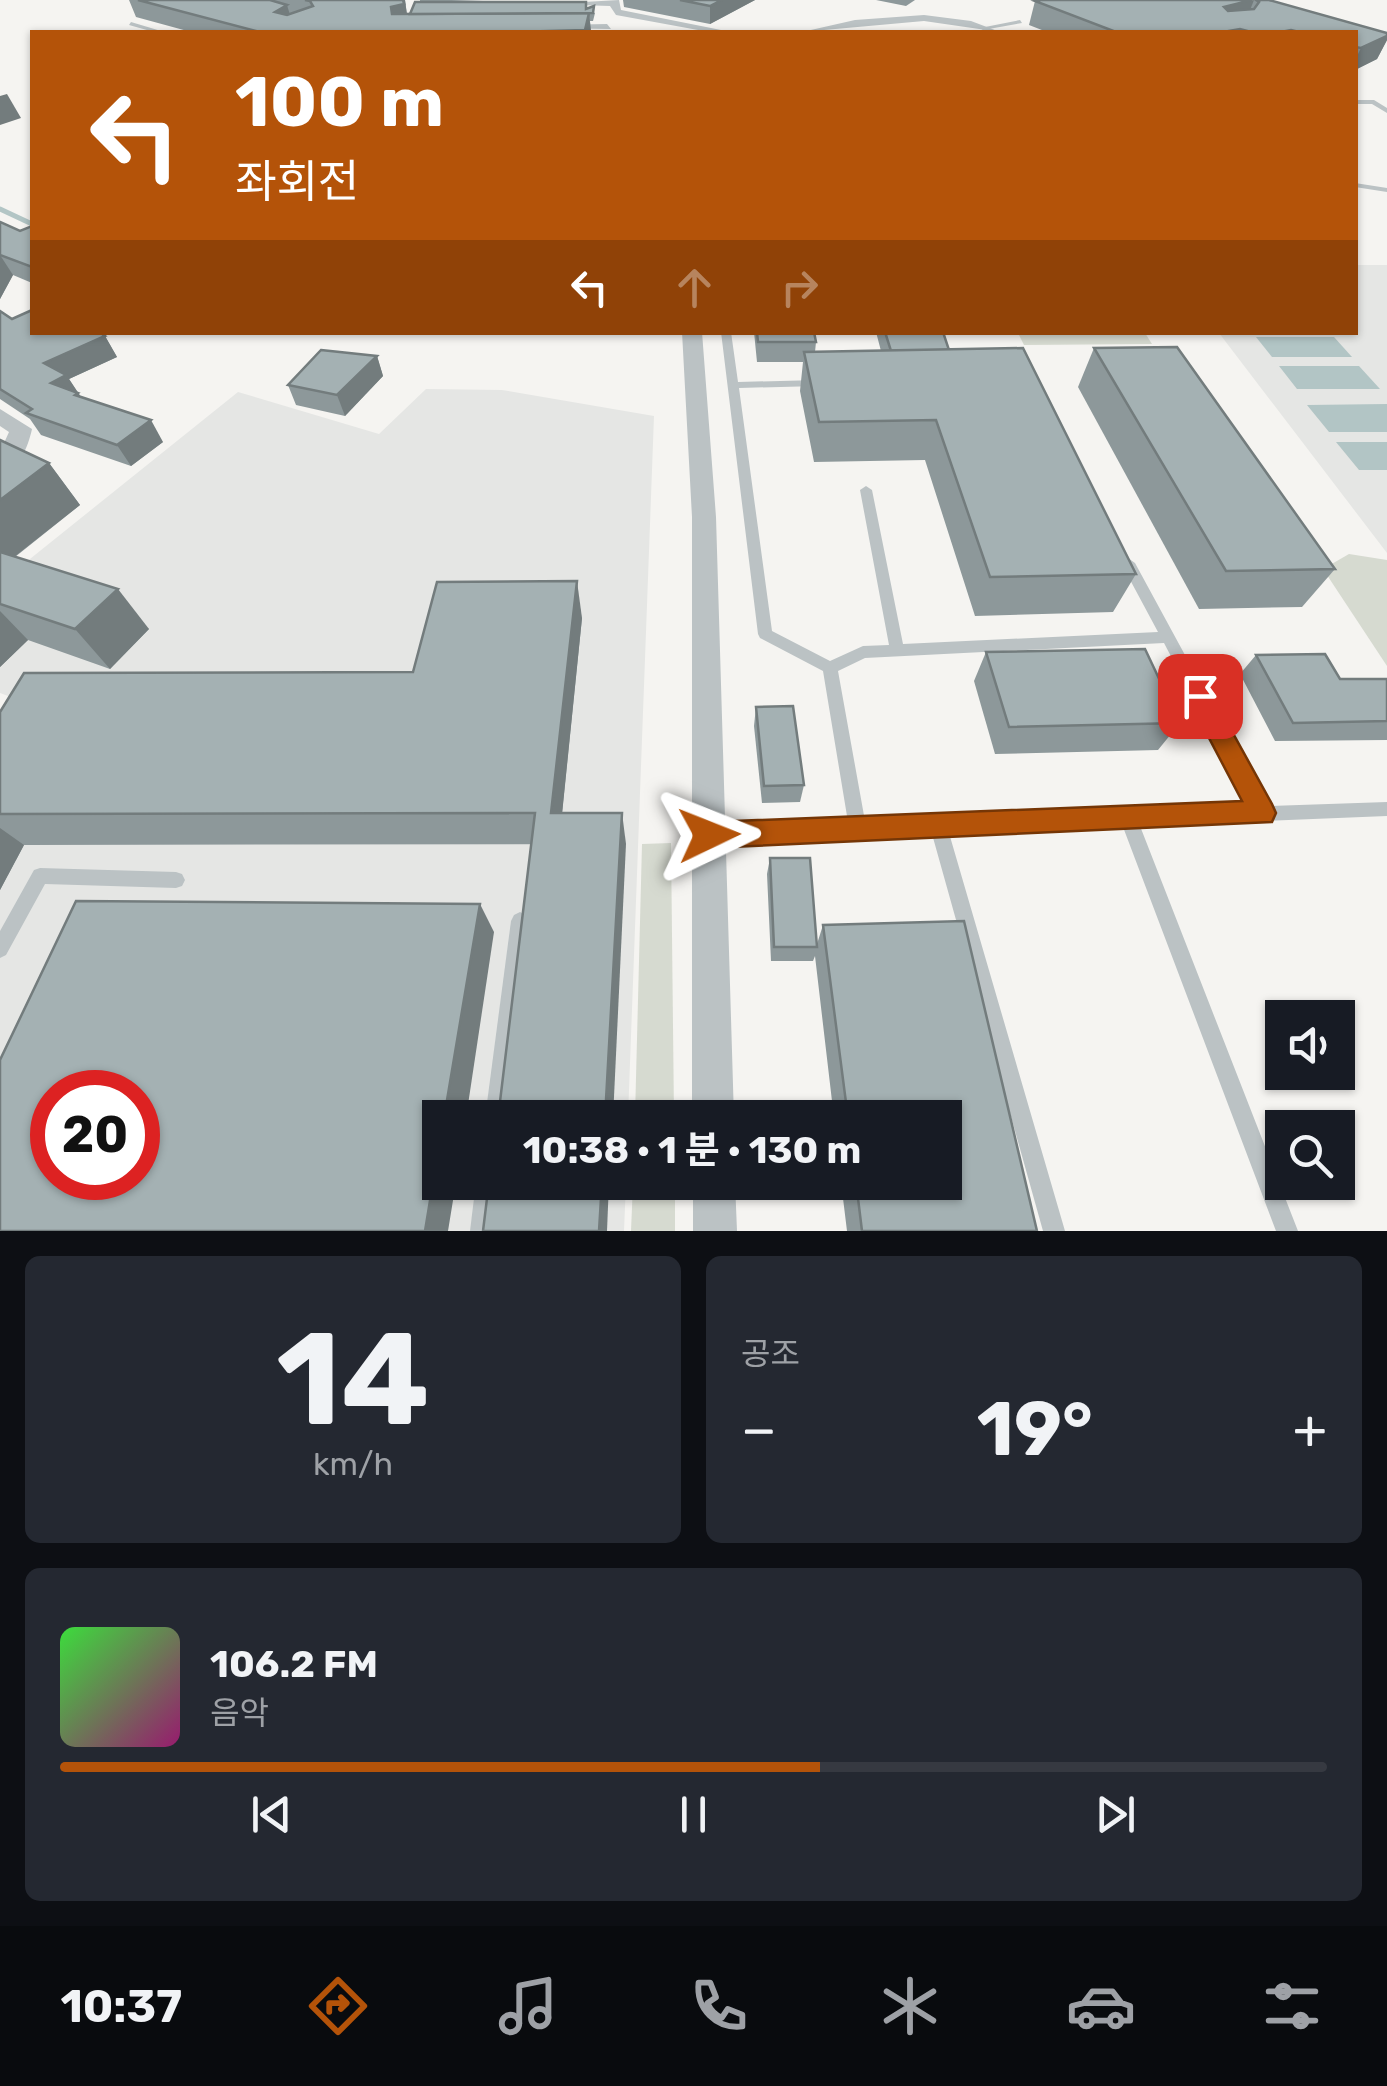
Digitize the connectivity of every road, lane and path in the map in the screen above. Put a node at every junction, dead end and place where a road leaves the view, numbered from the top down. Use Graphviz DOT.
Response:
graph roads {
  1 [pos="614,2"];
  2 [pos="539,4"];
  3 [pos="1020,22"];
  4 [pos="130,24"];
  5 [pos="608,27"];
  6 [pos="532,28"];
  7 [pos="152,30"];
  8 [pos="714,30"];
  9 [pos="819,30"];
  10 [pos="988,30"];
  11 [pos="1358,102"];
  12 [pos="1387,112"];
  13 [pos="1358,185"];
  14 [pos="1387,190"];
  15 [pos="692,335"];
  16 [pos="726,335"];
  17 [pos="832,382"];
  18 [pos="733,385"];
  19 [pos="0,416"];
  20 [pos="0,466"];
  21 [pos="866,490"];
  22 [pos="1122,550"];
  23 [pos="1168,637"];
  24 [pos="897,650"];
  25 [pos="830,668"];
  26 [pos="1387,809"];
  27 [pos="1262,813"];
  28 [pos="1128,817"];
  29 [pos="938,825"];
  30 [pos="858,830"];
  31 [pos="709,835"];
  32 [pos="176,880"];
  33 [pos="520,921"];
  34 [pos="0,949"];
  35 [pos="497,1100"];
  36 [pos="713,1100"];
  37 [pos="484,1200"];
  38 [pos="714,1200"];
  39 [pos="480,1231"];
  40 [pos="715,1231"];
  41 [pos="1054,1231"];
  42 [pos="1287,1231"];
  1 -- 2 [label="street"];
  1 -- 8 [label="street"];
  3 -- 10 [label="lane"];
  4 -- 7 [label="lane"];
  5 -- 6 [label="street"];
  9 -- 10 [label="street"];
  11 -- 12 [label="lane"];
  13 -- 14 [label="lane"];
  15 -- 31 [label="street"];
  16 -- 18 [label="lane"];
  17 -- 18 [label="lane"];
  18 -- 25 [label="lane"];
  19 -- 20 [label="street"];
  21 -- 24 [label="lane"];
  22 -- 23 [label="lane"];
  23 -- 24 [label="lane"];
  23 -- 27 [label="lane"];
  24 -- 25 [label="lane"];
  25 -- 30 [label="lane"];
  26 -- 27 [label="lane"];
  27 -- 28 [label="lane"];
  28 -- 29 [label="lane"];
  28 -- 42 [label="lane"];
  29 -- 30 [label="lane"];
  29 -- 41 [label="lane"];
  30 -- 31 [label="lane"];
  31 -- 36 [label="street"];
  32 -- 34 [label="lane"];
  33 -- 35 [label="lane"];
  37 -- 39 [label="lane"];
  38 -- 40 [label="street"];
}
